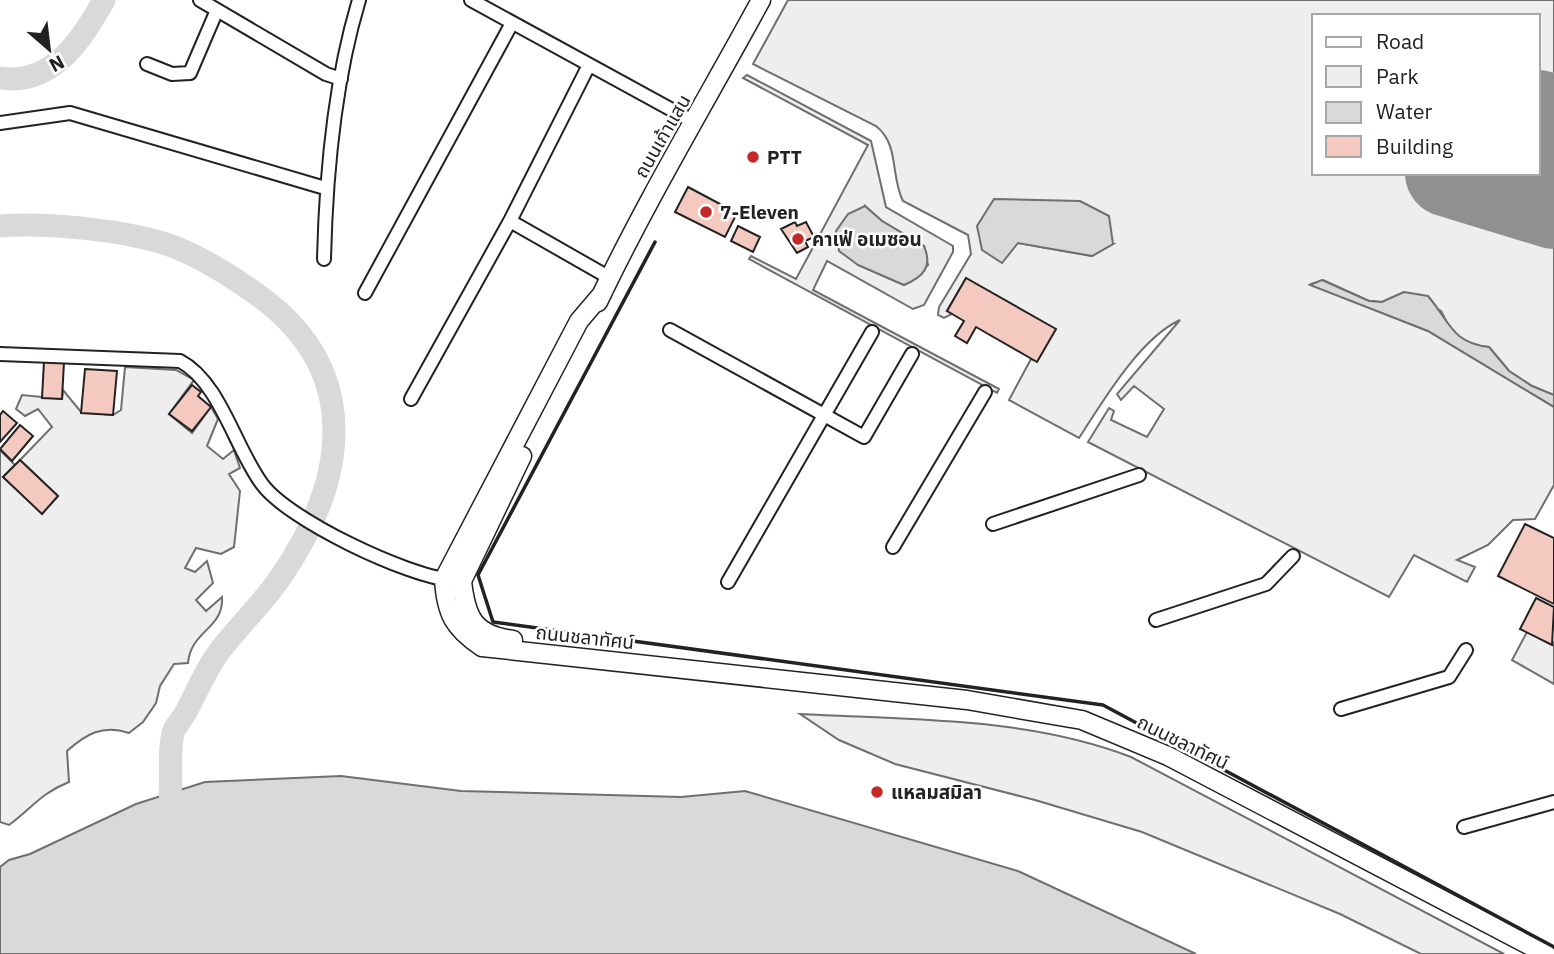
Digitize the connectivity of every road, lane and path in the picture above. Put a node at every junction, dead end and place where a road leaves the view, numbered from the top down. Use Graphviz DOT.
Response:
graph roads {
  1 [pos="200,0"];
  2 [pos="359,0"];
  3 [pos="471,0"];
  4 [pos="761,0"];
  5 [pos="217,10"];
  6 [pos="512,23"];
  7 [pos="148,64"];
  8 [pos="589,65"];
  9 [pos="341,79"];
  10 [pos="694,122"];
  11 [pos="0,123"];
  12 [pos="325,188"];
  13 [pos="510,221"];
  14 [pos="324,259"];
  15 [pos="606,286"];
  16 [pos="365,293"];
  17 [pos="670,330"];
  18 [pos="872,332"];
  19 [pos="0,354"];
  20 [pos="912,354"];
  21 [pos="985,392"];
  22 [pos="411,398"];
  23 [pos="822,416"];
  24 [pos="1139,475"];
  25 [pos="993,524"];
  26 [pos="893,547"];
  27 [pos="1293,556"];
  28 [pos="453,580"];
  29 [pos="728,582"];
  30 [pos="1157,620"];
  31 [pos="1466,650"];
  32 [pos="1341,709"];
  33 [pos="1554,802"];
  34 [pos="1464,827"];
  35 [pos="1546,954"];
  1 -- 5 [label="street"];
  2 -- 9 [label="street"];
  3 -- 6 [label="street"];
  4 -- 10 [label="main road, ถนนเก้าแสน"];
  5 -- 7 [label="street"];
  5 -- 9 [label="street"];
  6 -- 8 [label="street"];
  6 -- 16 [label="street"];
  8 -- 10 [label="street"];
  8 -- 13 [label="street"];
  9 -- 12 [label="street"];
  10 -- 15 [label="main road, ถนนเก้าแสน"];
  11 -- 12 [label="street"];
  12 -- 14 [label="street"];
  13 -- 15 [label="street"];
  13 -- 22 [label="street"];
  15 -- 28 [label="main road, ถนนเก้าแสน"];
  17 -- 23 [label="street"];
  18 -- 23 [label="street"];
  19 -- 28 [label="street"];
  20 -- 23 [label="street"];
  21 -- 26 [label="street"];
  23 -- 29 [label="street"];
  24 -- 25 [label="street"];
  27 -- 30 [label="street"];
  28 -- 35 [label="main road, ถนนชลาทัศน์"];
  31 -- 32 [label="street"];
  33 -- 34 [label="street"];
}
